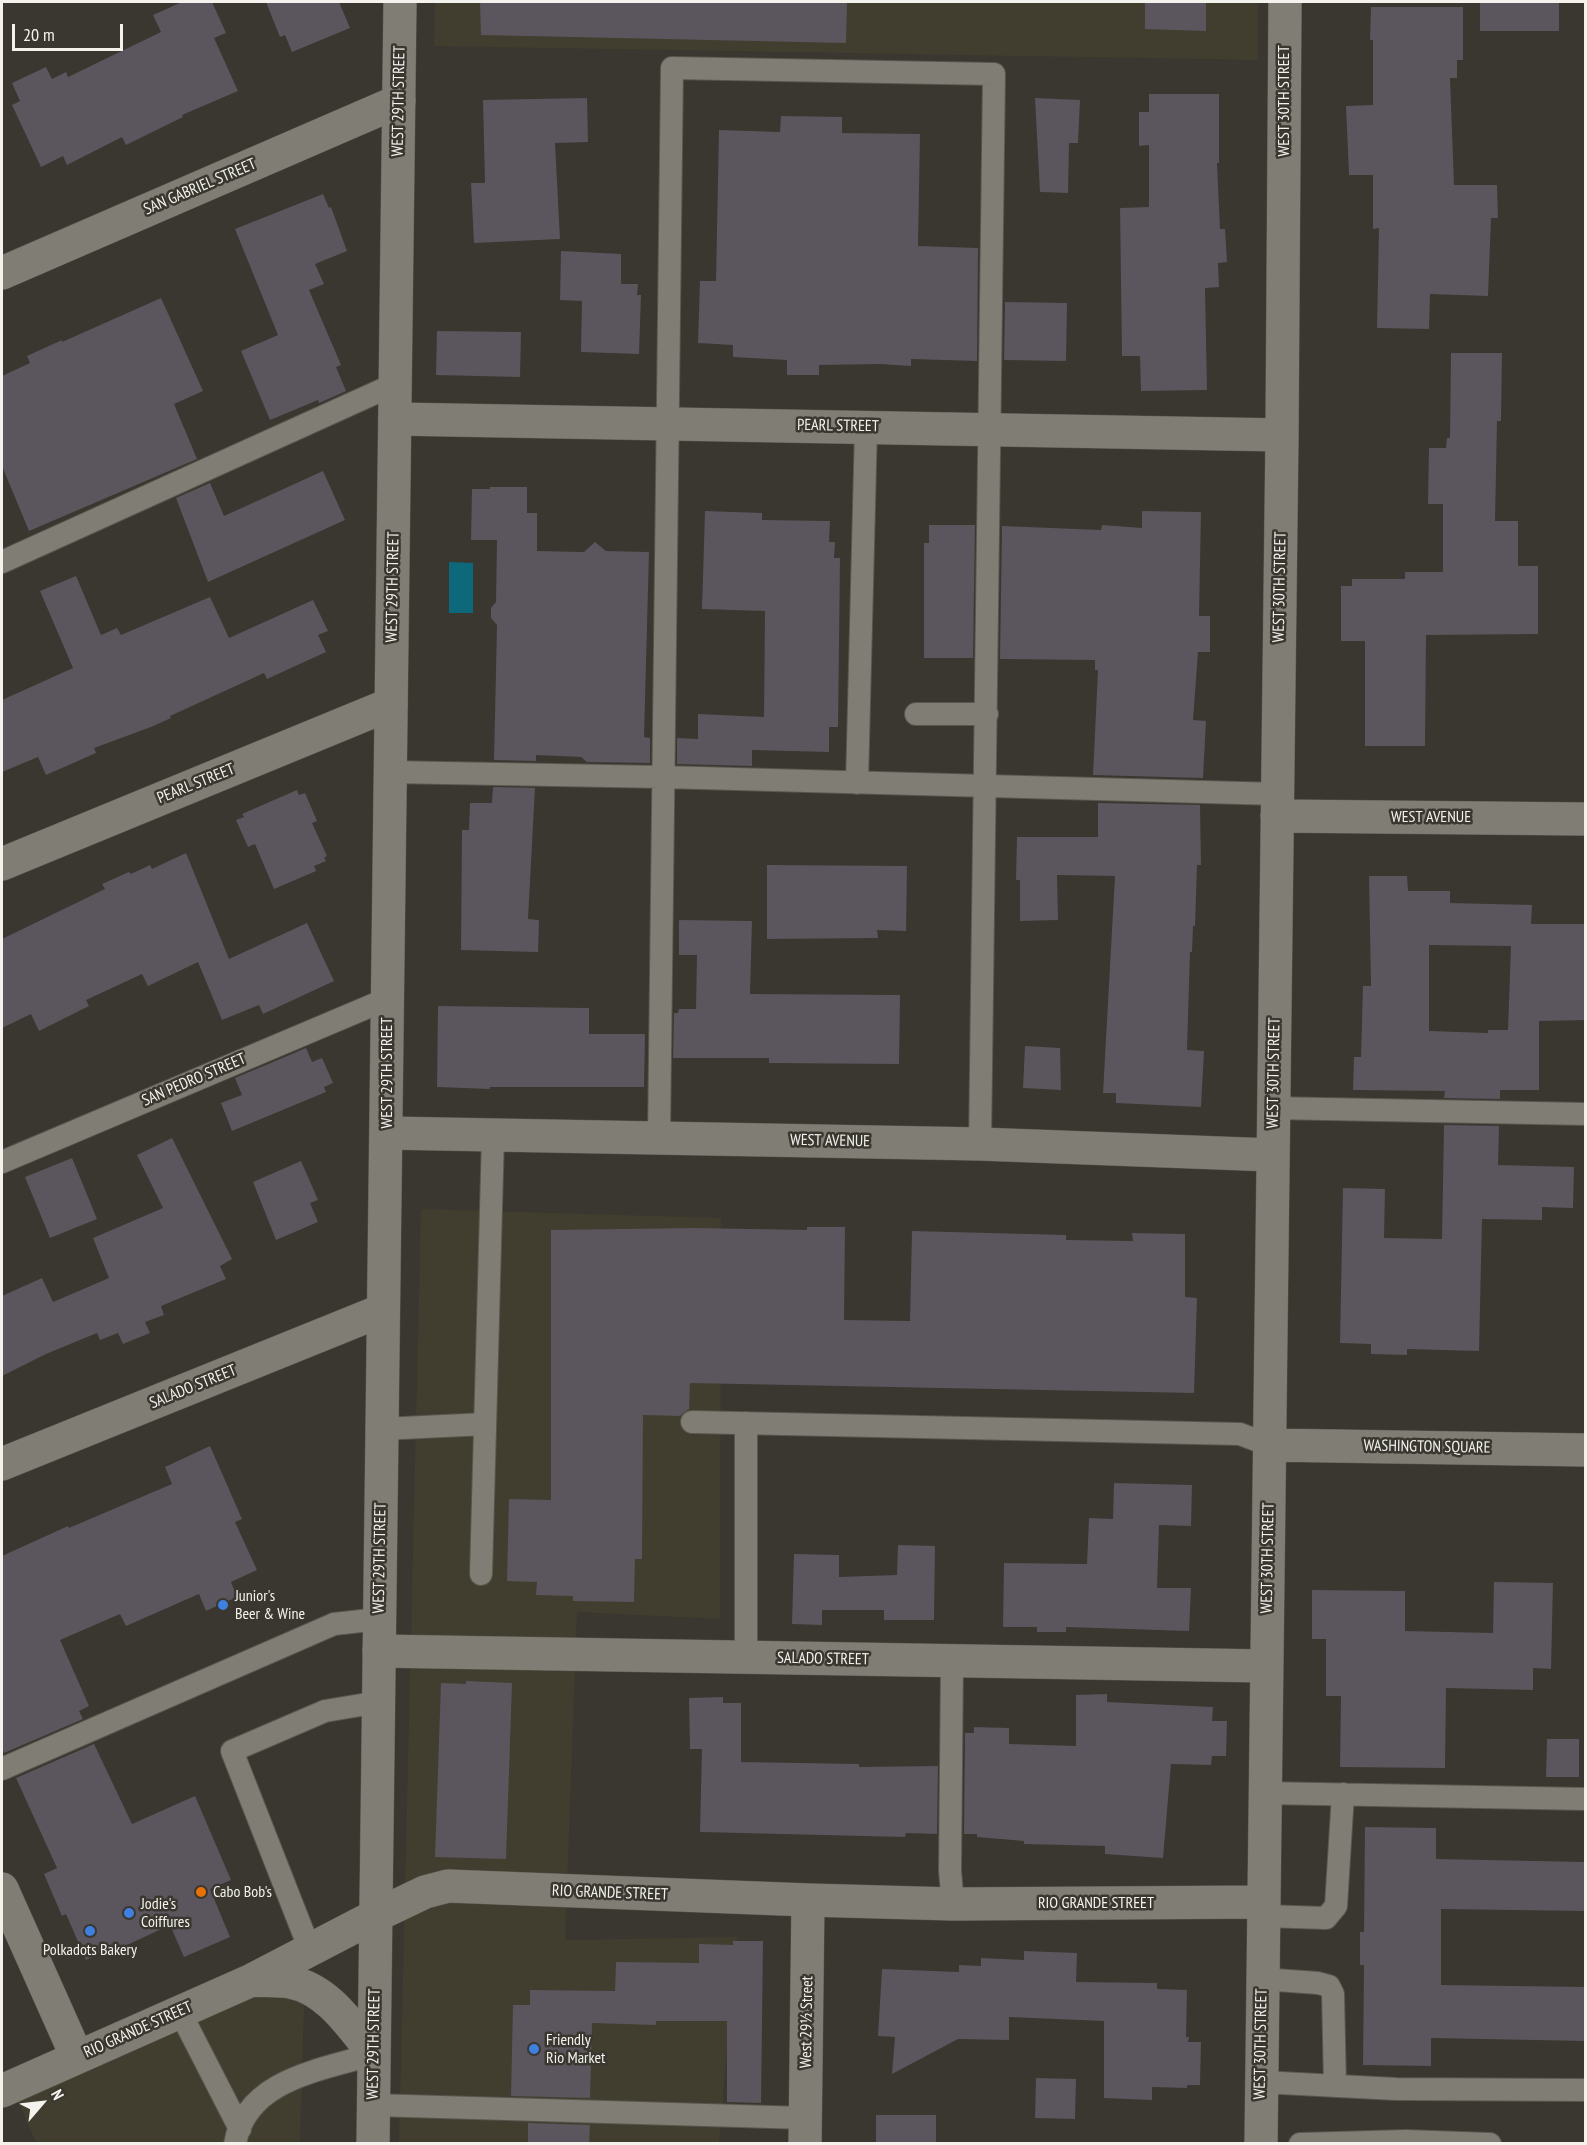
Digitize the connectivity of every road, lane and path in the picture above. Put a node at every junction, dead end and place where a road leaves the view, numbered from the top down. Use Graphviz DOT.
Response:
graph roads {
  1 [pos="400,2"];
  2 [pos="1285,2"];
  3 [pos="399,101"];
  4 [pos="2,273"];
  5 [pos="395,384"];
  6 [pos="395,420"];
  7 [pos="668,424"];
  8 [pos="866,427"];
  9 [pos="990,429"];
  10 [pos="1282,435"];
  11 [pos="2,562"];
  12 [pos="391,704"];
  13 [pos="916,714"];
  14 [pos="987,714"];
  15 [pos="390,772"];
  16 [pos="663,777"];
  17 [pos="857,783"];
  18 [pos="986,786"];
  19 [pos="1277,805"];
  20 [pos="1586,819"];
  21 [pos="2,864"];
  22 [pos="387,999"];
  23 [pos="1274,1108"];
  24 [pos="1586,1113"];
  25 [pos="387,1133"];
  26 [pos="493,1136"];
  27 [pos="658,1138"];
  28 [pos="980,1144"];
  29 [pos="1272,1155"];
  30 [pos="2,1162"];
  31 [pos="383,1310"];
  32 [pos="692,1422"];
  33 [pos="746,1423"];
  34 [pos="485,1424"];
  35 [pos="382,1429"];
  36 [pos="1269,1445"];
  37 [pos="1586,1450"];
  38 [pos="2,1464"];
  39 [pos="481,1574"];
  40 [pos="380,1619"];
  41 [pos="380,1651"];
  42 [pos="746,1658"];
  43 [pos="952,1661"];
  44 [pos="1266,1666"];
  45 [pos="379,1702"];
  46 [pos="2,1769"];
  47 [pos="1265,1793"];
  48 [pos="1343,1794"];
  49 [pos="1586,1799"];
  50 [pos="2,1889"];
  51 [pos="808,1900"];
  52 [pos="953,1904"];
  53 [pos="1263,1909"];
  54 [pos="377,1915"];
  55 [pos="310,1950"];
  56 [pos="1262,1979"];
  57 [pos="252,1980"];
  58 [pos="180,2012"];
  59 [pos="374,2054"];
  60 [pos="77,2057"];
  61 [pos="1261,2082"];
  62 [pos="1335,2086"];
  63 [pos="1586,2090"];
  64 [pos="2,2091"];
  65 [pos="374,2105"];
  66 [pos="805,2131"];
  67 [pos="237,2137"];
  68 [pos="373,2144"];
  69 [pos="1260,2144"];
  70 [pos="1300,2144"];
  71 [pos="1490,2144"];
  1 -- 3 [label="street, WEST 29TH STREET"];
  2 -- 10 [label="street, WEST 30TH STREET"];
  3 -- 4 [label="street, SAN GABRIEL STREET"];
  3 -- 5 [label="street, WEST 29TH STREET"];
  5 -- 6 [label="street, WEST 29TH STREET"];
  5 -- 11 [label="lane"];
  6 -- 7 [label="street, PEARL STREET"];
  6 -- 12 [label="street, WEST 29TH STREET"];
  7 -- 8 [label="street, PEARL STREET"];
  7 -- 9 [label="lane"];
  7 -- 16 [label="lane"];
  8 -- 9 [label="street, PEARL STREET"];
  8 -- 17 [label="lane"];
  9 -- 10 [label="street, PEARL STREET"];
  9 -- 14 [label="lane"];
  10 -- 19 [label="street, WEST 30TH STREET"];
  12 -- 15 [label="street, WEST 29TH STREET"];
  12 -- 21 [label="street, PEARL STREET"];
  13 -- 14 [label="lane"];
  14 -- 18 [label="lane"];
  15 -- 16 [label="lane"];
  15 -- 22 [label="street, WEST 29TH STREET"];
  16 -- 17 [label="lane"];
  16 -- 27 [label="lane"];
  17 -- 18 [label="lane"];
  18 -- 19 [label="lane"];
  18 -- 28 [label="lane"];
  19 -- 20 [label="street, WEST AVENUE"];
  19 -- 23 [label="street, WEST 30TH STREET"];
  22 -- 25 [label="street, WEST 29TH STREET"];
  22 -- 30 [label="lane, SAN PEDRO STREET"];
  23 -- 24 [label="lane"];
  23 -- 29 [label="street, WEST 30TH STREET"];
  25 -- 26 [label="street, WEST AVENUE"];
  25 -- 31 [label="street, WEST 29TH STREET"];
  26 -- 27 [label="street, WEST AVENUE"];
  26 -- 34 [label="lane"];
  27 -- 28 [label="street, WEST AVENUE"];
  28 -- 29 [label="street, WEST AVENUE"];
  29 -- 36 [label="street, WEST 30TH STREET"];
  31 -- 35 [label="street, WEST 29TH STREET"];
  31 -- 38 [label="street, SALADO STREET"];
  32 -- 33 [label="lane"];
  33 -- 36 [label="lane"];
  33 -- 42 [label="lane"];
  34 -- 35 [label="lane"];
  34 -- 39 [label="lane"];
  35 -- 40 [label="street, WEST 29TH STREET"];
  36 -- 37 [label="street, WASHINGTON SQUARE"];
  36 -- 44 [label="street, WEST 30TH STREET"];
  40 -- 41 [label="street, WEST 29TH STREET"];
  40 -- 46 [label="lane"];
  41 -- 42 [label="street, SALADO STREET"];
  41 -- 45 [label="street, WEST 29TH STREET"];
  42 -- 43 [label="street, SALADO STREET"];
  43 -- 44 [label="street, SALADO STREET"];
  43 -- 52 [label="lane"];
  44 -- 47 [label="street, WEST 30TH STREET"];
  45 -- 54 [label="street, WEST 29TH STREET"];
  45 -- 55 [label="lane"];
  47 -- 48 [label="lane"];
  47 -- 53 [label="street, WEST 30TH STREET"];
  48 -- 49 [label="lane"];
  48 -- 53 [label="lane"];
  50 -- 60 [label="street"];
  51 -- 52 [label="street, RIO GRANDE STREET"];
  51 -- 54 [label="street, RIO GRANDE STREET"];
  51 -- 66 [label="street, West 29½ Street"];
  52 -- 53 [label="street, RIO GRANDE STREET"];
  53 -- 56 [label="street, WEST 30TH STREET"];
  54 -- 55 [label="street, RIO GRANDE STREET"];
  54 -- 59 [label="street, WEST 29TH STREET"];
  55 -- 57 [label="street, RIO GRANDE STREET"];
  56 -- 61 [label="street, WEST 30TH STREET"];
  56 -- 62 [label="lane"];
  57 -- 58 [label="street, RIO GRANDE STREET"];
  57 -- 59 [label="street"];
  58 -- 60 [label="street, RIO GRANDE STREET"];
  58 -- 67 [label="lane"];
  59 -- 65 [label="street, WEST 29TH STREET"];
  59 -- 67 [label="lane"];
  60 -- 64 [label="street, RIO GRANDE STREET"];
  61 -- 62 [label="lane"];
  61 -- 69 [label="street, WEST 30TH STREET"];
  62 -- 63 [label="lane"];
  65 -- 66 [label="lane"];
  65 -- 68 [label="street, WEST 29TH STREET"];
  70 -- 71 [label="lane"];
}
